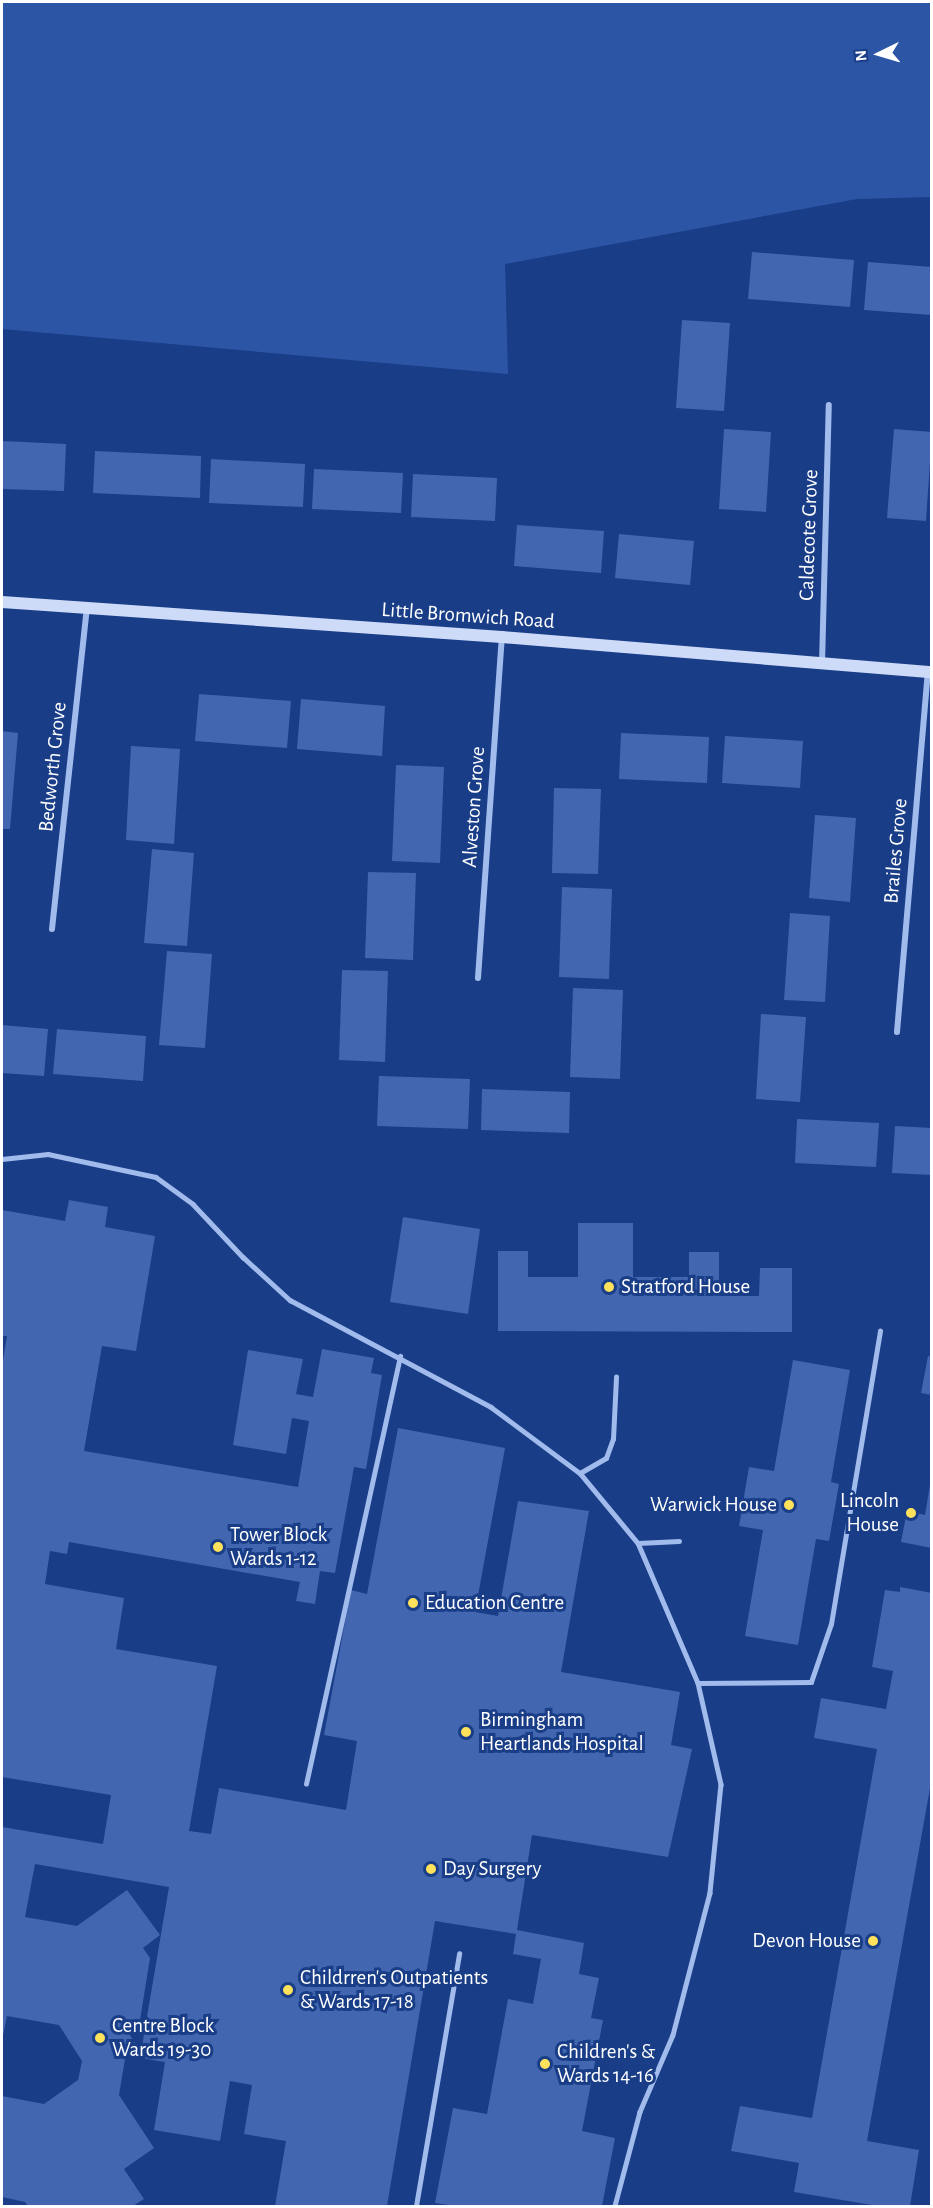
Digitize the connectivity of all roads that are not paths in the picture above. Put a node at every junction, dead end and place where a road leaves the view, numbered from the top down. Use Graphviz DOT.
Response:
graph roads {
  1 [pos="830,405"];
  2 [pos="2,602"];
  3 [pos="87,609"];
  4 [pos="502,637"];
  5 [pos="822,665"];
  6 [pos="930,672"];
  7 [pos="52,929"];
  8 [pos="478,978"];
  9 [pos="897,1032"];
  10 [pos="2,1159"];
  11 [pos="880,1331"];
  12 [pos="400,1356"];
  13 [pos="616,1377"];
  14 [pos="580,1473"];
  15 [pos="679,1541"];
  16 [pos="638,1543"];
  17 [pos="698,1683"];
  18 [pos="306,1784"];
  19 [pos="459,1954"];
  20 [pos="416,2206"];
  21 [pos="615,2206"];
  1 -- 5 [label="street, Caldecote Grove"];
  2 -- 3 [label="street, Little Bromwich Road"];
  3 -- 4 [label="street, Little Bromwich Road"];
  3 -- 7 [label="street, Bedworth Grove"];
  4 -- 5 [label="street, Little Bromwich Road"];
  4 -- 8 [label="street, Alveston Grove"];
  5 -- 6 [label="street, Little Bromwich Road"];
  6 -- 9 [label="street, Brailes Grove"];
  10 -- 12 [label="lane"];
  11 -- 17 [label="lane"];
  12 -- 14 [label="lane"];
  12 -- 18 [label="lane"];
  13 -- 14 [label="lane"];
  14 -- 16 [label="lane"];
  15 -- 16 [label="lane"];
  16 -- 17 [label="lane"];
  17 -- 21 [label="lane"];
  19 -- 20 [label="lane"];
}
